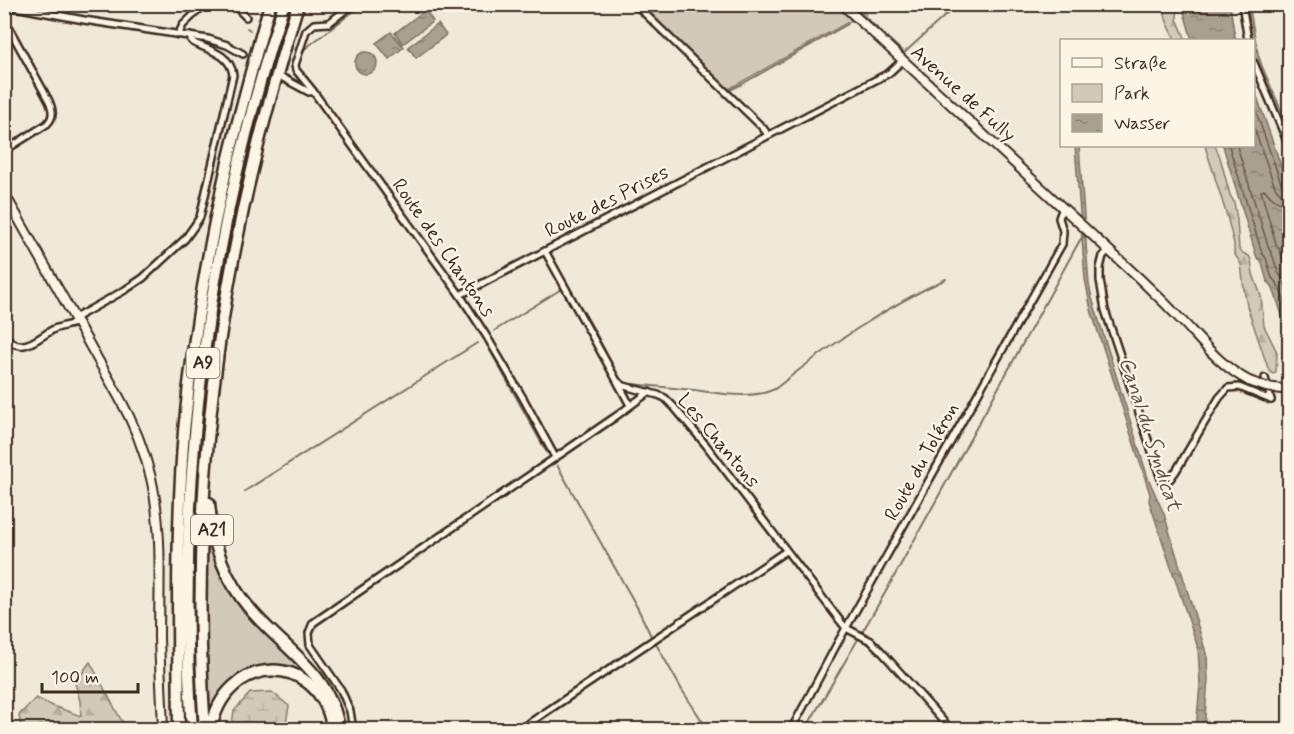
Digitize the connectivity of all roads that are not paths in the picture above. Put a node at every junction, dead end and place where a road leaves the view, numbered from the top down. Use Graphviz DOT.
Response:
graph roads {
  1 [pos="205,4"];
  2 [pos="233,4"];
  3 [pos="271,4"];
  4 [pos="284,4"];
  5 [pos="299,4"];
  6 [pos="353,4"];
  7 [pos="635,4"];
  8 [pos="842,4"];
  9 [pos="1242,4"];
  10 [pos="4,5"];
  11 [pos="246,17"];
  12 [pos="4,20"];
  13 [pos="178,35"];
  14 [pos="190,36"];
  15 [pos="1248,39"];
  16 [pos="243,54"];
  17 [pos="902,61"];
  18 [pos="1255,65"];
  19 [pos="284,78"];
  20 [pos="313,91"];
  21 [pos="768,135"];
  22 [pos="1290,148"];
  23 [pos="4,151"];
  24 [pos="4,194"];
  25 [pos="1066,210"];
  26 [pos="1109,250"];
  27 [pos="545,251"];
  28 [pos="460,295"];
  29 [pos="76,320"];
  30 [pos="4,335"];
  31 [pos="1264,378"];
  32 [pos="617,381"];
  33 [pos="1290,390"];
  34 [pos="649,392"];
  35 [pos="630,405"];
  36 [pos="209,441"];
  37 [pos="555,457"];
  38 [pos="786,551"];
  39 [pos="846,628"];
  40 [pos="163,729"];
  41 [pos="181,729"];
  42 [pos="192,729"];
  43 [pos="205,729"];
  44 [pos="211,729"];
  45 [pos="332,729"];
  46 [pos="339,729"];
  47 [pos="353,729"];
  48 [pos="519,729"];
  49 [pos="791,729"];
  50 [pos="951,729"];
  1 -- 13 [label="street"];
  2 -- 11 [label="street"];
  3 -- 41 [label="highway, A9"];
  4 -- 42 [label="highway, A9"];
  5 -- 36 [label="highway"];
  6 -- 20 [label="street, Route des Chantons"];
  7 -- 21 [label="street"];
  8 -- 17 [label="main road, Avenue de Fully"];
  9 -- 15 [label="street"];
  10 -- 13 [label="street"];
  12 -- 23 [label="street"];
  13 -- 14 [label="street"];
  14 -- 16 [label="street"];
  14 -- 29 [label="street"];
  17 -- 21 [label="street, Route des Prises"];
  17 -- 25 [label="main road, Avenue de Fully"];
  18 -- 22 [label="street"];
  19 -- 20 [label="street"];
  20 -- 28 [label="street, Route des Chantons"];
  21 -- 27 [label="street, Route des Prises"];
  24 -- 29 [label="main road"];
  25 -- 26 [label="main road, Avenue de Fully"];
  25 -- 39 [label="street, Route du Toléron"];
  26 -- 31 [label="street"];
  26 -- 33 [label="main road, Avenue de Fully, bridge"];
  27 -- 28 [label="street, Route des Prises"];
  27 -- 32 [label="street"];
  28 -- 37 [label="street, Route des Chantons"];
  29 -- 30 [label="street"];
  29 -- 40 [label="main road"];
  32 -- 34 [label="street"];
  32 -- 35 [label="street"];
  34 -- 35 [label="street, Les Chantons"];
  34 -- 38 [label="street, Les Chantons"];
  35 -- 37 [label="street, Les Chantons"];
  36 -- 43 [label="highway"];
  36 -- 46 [label="highway, A21"];
  37 -- 47 [label="street, Les Chantons"];
  38 -- 39 [label="street, Les Chantons"];
  38 -- 48 [label="street"];
  39 -- 49 [label="street, Route du Toléron"];
  39 -- 50 [label="street, Les Chantons"];
  44 -- 45 [label="highway"];
}
